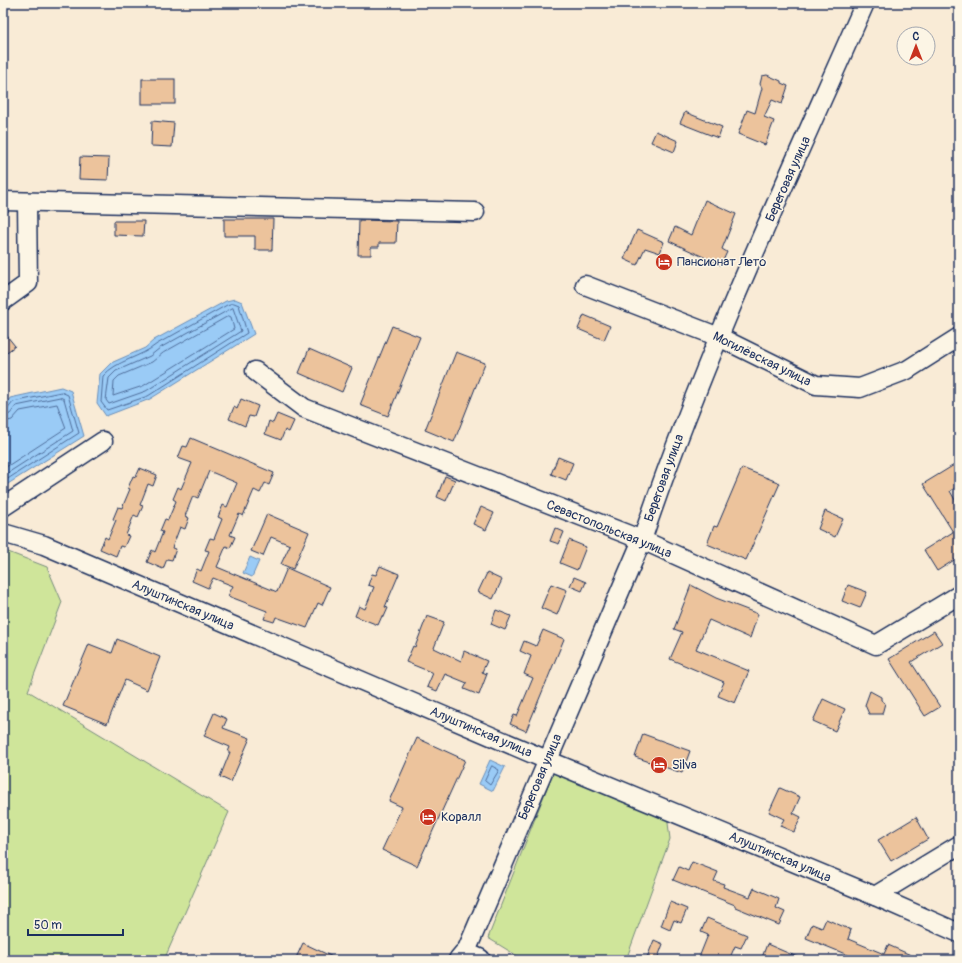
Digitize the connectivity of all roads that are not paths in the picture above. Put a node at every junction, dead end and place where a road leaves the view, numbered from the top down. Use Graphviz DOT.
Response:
graph roads {
  1 [pos="865,3"];
  2 [pos="3,201"];
  3 [pos="27,202"];
  4 [pos="475,212"];
  5 [pos="585,285"];
  6 [pos="3,301"];
  7 [pos="719,336"];
  8 [pos="959,337"];
  9 [pos="255,371"];
  10 [pos="103,441"];
  11 [pos="3,507"];
  12 [pos="3,533"];
  13 [pos="642,540"];
  14 [pos="959,595"];
  15 [pos="547,760"];
  16 [pos="959,845"];
  17 [pos="875,896"];
  18 [pos="959,933"];
  19 [pos="468,958"];
  1 -- 7 [label="street, Береговая улица"];
  2 -- 3 [label="street"];
  3 -- 4 [label="street"];
  3 -- 6 [label="street"];
  5 -- 7 [label="street, Могилёвская улица"];
  7 -- 8 [label="street, Могилёвская улица"];
  7 -- 13 [label="street, Береговая улица"];
  9 -- 13 [label="street, Севастопольская улица"];
  10 -- 11 [label="street"];
  12 -- 15 [label="street, Алуштинская улица"];
  13 -- 14 [label="street, Севастопольская улица"];
  13 -- 15 [label="street, Береговая улица"];
  15 -- 17 [label="street, Алуштинская улица"];
  15 -- 19 [label="street, Береговая улица"];
  16 -- 17 [label="street"];
  17 -- 18 [label="street, Алуштинская улица"];
}
